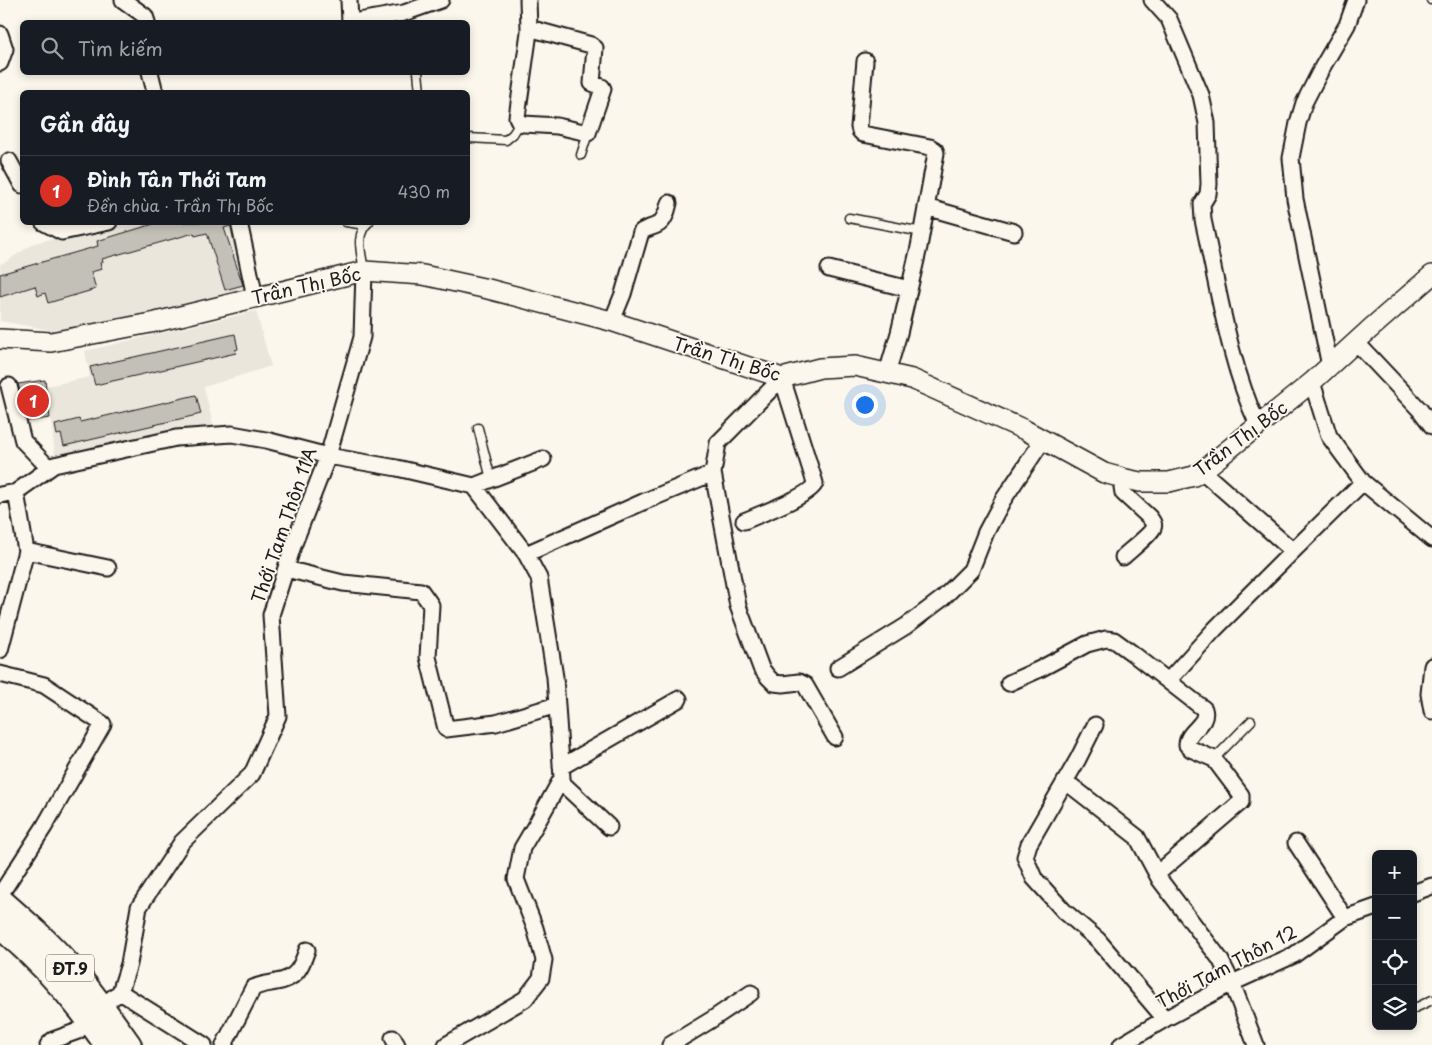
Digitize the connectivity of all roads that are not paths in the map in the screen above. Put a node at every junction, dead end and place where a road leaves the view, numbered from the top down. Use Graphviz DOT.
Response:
graph roads {
  1 [pos="123,0"];
  2 [pos="349,0"];
  3 [pos="441,0"];
  4 [pos="528,0"];
  5 [pos="1152,0"];
  6 [pos="1356,0"];
  7 [pos="143,12"];
  8 [pos="352,20"];
  9 [pos="365,20"];
  10 [pos="529,28"];
  11 [pos="0,34"];
  12 [pos="865,61"];
  13 [pos="0,63"];
  14 [pos="151,75"];
  15 [pos="418,75"];
  16 [pos="154,90"];
  17 [pos="420,90"];
  18 [pos="520,123"];
  19 [pos="588,132"];
  20 [pos="470,138"];
  21 [pos="581,154"];
  22 [pos="9,160"];
  23 [pos="20,181"];
  24 [pos="669,203"];
  25 [pos="926,207"];
  26 [pos="849,218"];
  27 [pos="49,225"];
  28 [pos="95,225"];
  29 [pos="240,225"];
  30 [pos="366,225"];
  31 [pos="922,232"];
  32 [pos="1014,232"];
  33 [pos="829,269"];
  34 [pos="364,271"];
  35 [pos="1432,275"];
  36 [pos="909,289"];
  37 [pos="256,297"];
  38 [pos="612,321"];
  39 [pos="0,339"];
  40 [pos="1356,342"];
  41 [pos="1330,366"];
  42 [pos="887,373"];
  43 [pos="782,378"];
  44 [pos="1312,382"];
  45 [pos="9,386"];
  46 [pos="1258,425"];
  47 [pos="1432,426"];
  48 [pos="478,428"];
  49 [pos="1043,440"];
  50 [pos="328,456"];
  51 [pos="543,459"];
  52 [pos="49,468"];
  53 [pos="1202,471"];
  54 [pos="713,473"];
  55 [pos="491,479"];
  56 [pos="1126,479"];
  57 [pos="1363,482"];
  58 [pos="474,486"];
  59 [pos="16,492"];
  60 [pos="0,494"];
  61 [pos="744,521"];
  62 [pos="1432,539"];
  63 [pos="26,551"];
  64 [pos="1293,551"];
  65 [pos="526,554"];
  66 [pos="1123,557"];
  67 [pos="108,568"];
  68 [pos="286,568"];
  69 [pos="0,650"];
  70 [pos="1432,666"];
  71 [pos="838,668"];
  72 [pos="0,674"];
  73 [pos="1168,681"];
  74 [pos="1009,683"];
  75 [pos="678,698"];
  76 [pos="557,705"];
  77 [pos="1432,711"];
  78 [pos="1251,721"];
  79 [pos="1095,725"];
  80 [pos="835,737"];
  81 [pos="1214,759"];
  82 [pos="560,774"];
  83 [pos="1065,781"];
  84 [pos="608,826"];
  85 [pos="1296,843"];
  86 [pos="1157,874"];
  87 [pos="1432,886"];
  88 [pos="1417,892"];
  89 [pos="0,895"];
  90 [pos="0,900"];
  91 [pos="1372,908"];
  92 [pos="1345,918"];
  93 [pos="0,926"];
  94 [pos="307,950"];
  95 [pos="1232,983"];
  96 [pos="751,993"];
  97 [pos="1432,1000"];
  98 [pos="104,1005"];
  99 [pos="1417,1007"];
  100 [pos="1165,1019"];
  101 [pos="48,1045"];
  102 [pos="107,1045"];
  103 [pos="129,1045"];
  104 [pos="204,1045"];
  105 [pos="224,1045"];
  106 [pos="446,1045"];
  107 [pos="670,1045"];
  108 [pos="1121,1045"];
  109 [pos="1256,1045"];
  1 -- 7 [label="street"];
  2 -- 8 [label="street"];
  3 -- 9 [label="street"];
  4 -- 10 [label="street"];
  5 -- 46 [label="street"];
  6 -- 41 [label="street"];
  10 -- 18 [label="street"];
  10 -- 19 [label="street"];
  11 -- 13 [label="street"];
  12 -- 25 [label="street"];
  14 -- 16 [label="street"];
  15 -- 17 [label="lane"];
  18 -- 19 [label="street"];
  18 -- 20 [label="lane"];
  19 -- 21 [label="lane"];
  22 -- 23 [label="street"];
  24 -- 38 [label="street"];
  25 -- 31 [label="street"];
  25 -- 32 [label="street"];
  26 -- 31 [label="lane"];
  27 -- 28 [label="street"];
  29 -- 37 [label="street"];
  30 -- 34 [label="lane"];
  31 -- 36 [label="street"];
  33 -- 36 [label="street"];
  34 -- 37 [label="street, Trần Thị Bốc"];
  34 -- 38 [label="street, Trần Thị Bốc"];
  34 -- 50 [label="street, Thới Tam Thôn 11A"];
  35 -- 40 [label="street, Trần Thị Bốc"];
  36 -- 42 [label="street"];
  37 -- 39 [label="street, Trần Thị Bốc"];
  38 -- 43 [label="street, Trần Thị Bốc"];
  40 -- 41 [label="street, Trần Thị Bốc"];
  40 -- 47 [label="street"];
  41 -- 44 [label="street, Trần Thị Bốc"];
  42 -- 43 [label="street, Trần Thị Bốc"];
  42 -- 49 [label="street, Trần Thị Bốc"];
  43 -- 54 [label="street"];
  43 -- 61 [label="street"];
  44 -- 46 [label="street, Trần Thị Bốc"];
  44 -- 57 [label="street"];
  45 -- 52 [label="street"];
  46 -- 53 [label="street, Trần Thị Bốc"];
  48 -- 55 [label="lane"];
  49 -- 56 [label="street, Trần Thị Bốc"];
  49 -- 71 [label="street"];
  50 -- 52 [label="street"];
  50 -- 58 [label="street"];
  50 -- 68 [label="street, Thới Tam Thôn 11A"];
  51 -- 55 [label="street"];
  52 -- 59 [label="street"];
  53 -- 56 [label="street, Trần Thị Bốc"];
  53 -- 64 [label="street"];
  54 -- 65 [label="street"];
  54 -- 80 [label="street"];
  55 -- 58 [label="street"];
  56 -- 66 [label="street"];
  57 -- 62 [label="street"];
  57 -- 64 [label="street"];
  58 -- 65 [label="street"];
  59 -- 60 [label="street"];
  59 -- 63 [label="street"];
  63 -- 67 [label="street"];
  63 -- 69 [label="street"];
  64 -- 73 [label="street"];
  65 -- 76 [label="street"];
  68 -- 76 [label="street"];
  68 -- 98 [label="street, Thới Tam Thôn 11A"];
  70 -- 77 [label="street"];
  72 -- 89 [label="street"];
  73 -- 74 [label="street"];
  73 -- 81 [label="street"];
  75 -- 82 [label="street"];
  76 -- 82 [label="street"];
  78 -- 81 [label="lane"];
  79 -- 83 [label="street"];
  81 -- 86 [label="street"];
  82 -- 84 [label="street"];
  82 -- 106 [label="street"];
  83 -- 86 [label="street"];
  83 -- 100 [label="street"];
  85 -- 92 [label="street"];
  86 -- 95 [label="street"];
  87 -- 88 [label="street"];
  90 -- 98 [label="main road, ĐT.9"];
  91 -- 92 [label="street, Thới Tam Thôn 12"];
  92 -- 95 [label="street, Thới Tam Thôn 12"];
  93 -- 98 [label="main road, ĐT.9"];
  94 -- 105 [label="street"];
  95 -- 100 [label="street, Thới Tam Thôn 12"];
  95 -- 109 [label="street"];
  96 -- 107 [label="street"];
  97 -- 99 [label="lane"];
  98 -- 101 [label="street"];
  98 -- 102 [label="main road, ĐT.9"];
  98 -- 103 [label="main road, ĐT.9"];
  98 -- 104 [label="street"];
  100 -- 108 [label="street, Thới Tam Thôn 12"];
}
